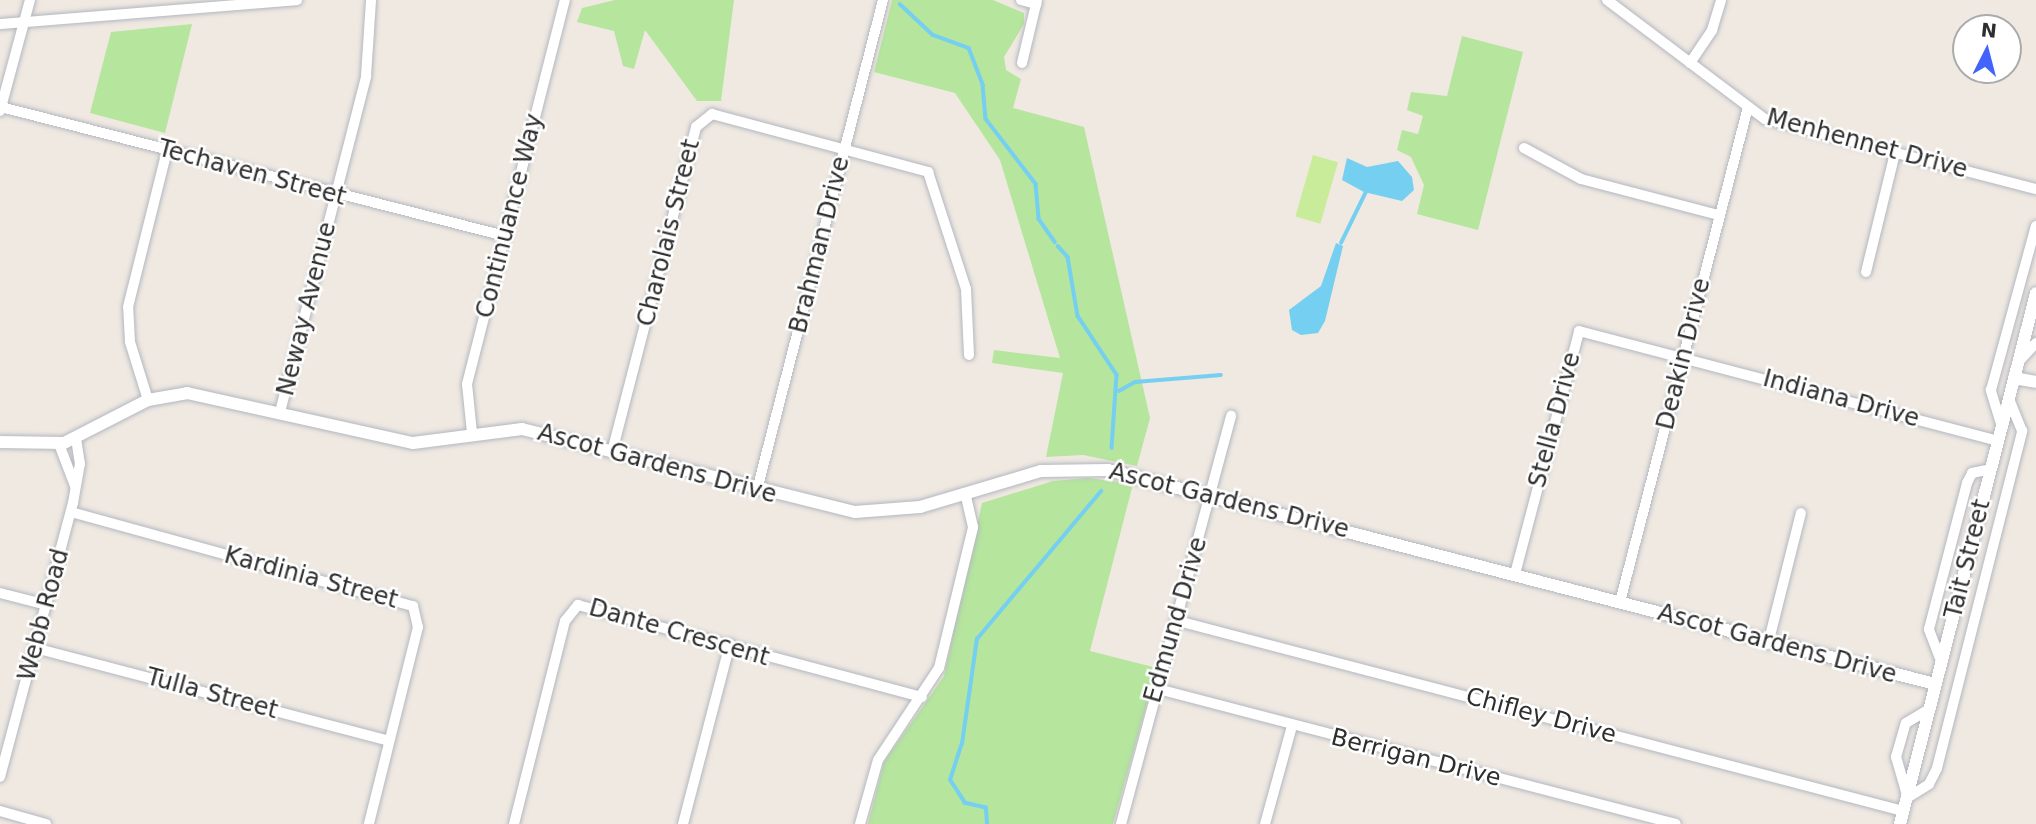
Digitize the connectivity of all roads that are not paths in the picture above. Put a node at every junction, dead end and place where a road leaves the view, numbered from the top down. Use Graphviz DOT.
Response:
graph roads {
  1 [pos="30,0"];
  2 [pos="297,0"];
  3 [pos="371,0"];
  4 [pos="565,0"];
  5 [pos="883,0"];
  6 [pos="1021,0"];
  7 [pos="1607,0"];
  8 [pos="1721,0"];
  9 [pos="1037,2"];
  10 [pos="24,22"];
  11 [pos="0,24"];
  12 [pos="1022,63"];
  13 [pos="1689,63"];
  14 [pos="1748,107"];
  15 [pos="0,109"];
  16 [pos="845,147"];
  17 [pos="1524,148"];
  18 [pos="167,150"];
  19 [pos="1895,153"];
  20 [pos="2036,189"];
  21 [pos="336,195"];
  22 [pos="1718,215"];
  23 [pos="2036,226"];
  24 [pos="505,236"];
  25 [pos="1866,272"];
  26 [pos="2036,293"];
  27 [pos="2036,344"];
  28 [pos="969,355"];
  29 [pos="1684,358"];
  30 [pos="2018,362"];
  31 [pos="2014,378"];
  32 [pos="2036,382"];
  33 [pos="2009,398"];
  34 [pos="148,400"];
  35 [pos="280,412"];
  36 [pos="1231,416"];
  37 [pos="2002,427"];
  38 [pos="472,433"];
  39 [pos="76,439"];
  40 [pos="1999,441"];
  41 [pos="0,442"];
  42 [pos="59,444"];
  43 [pos="612,452"];
  44 [pos="1991,469"];
  45 [pos="757,490"];
  46 [pos="75,492"];
  47 [pos="965,493"];
  48 [pos="1210,495"];
  49 [pos="71,512"];
  50 [pos="1801,513"];
  51 [pos="1515,574"];
  52 [pos="0,593"];
  53 [pos="1620,602"];
  54 [pos="47,605"];
  55 [pos="1178,621"];
  56 [pos="730,644"];
  57 [pos="1768,644"];
  58 [pos="35,648"];
  59 [pos="1941,661"];
  60 [pos="1935,684"];
  61 [pos="1158,689"];
  62 [pos="922,697"];
  63 [pos="1929,709"];
  64 [pos="1292,726"];
  65 [pos="389,741"];
  66 [pos="0,777"];
  67 [pos="1907,796"];
  68 [pos="0,811"];
  69 [pos="1902,818"];
  70 [pos="46,824"];
  71 [pos="369,824"];
  72 [pos="514,824"];
  73 [pos="683,824"];
  74 [pos="860,824"];
  75 [pos="1121,824"];
  76 [pos="1265,824"];
  77 [pos="1676,824"];
  1 -- 10 [label="street"];
  2 -- 10 [label="street"];
  3 -- 21 [label="street, Neway Avenue"];
  4 -- 24 [label="street, Continuance Way"];
  5 -- 16 [label="street, Brahman Drive"];
  6 -- 9 [label="street"];
  7 -- 13 [label="street, Menhennet Drive"];
  8 -- 13 [label="street"];
  9 -- 12 [label="street"];
  10 -- 11 [label="street"];
  10 -- 15 [label="street"];
  13 -- 14 [label="street, Menhennet Drive"];
  14 -- 19 [label="street, Menhennet Drive"];
  14 -- 22 [label="street, Deakin Drive"];
  15 -- 18 [label="street, Techaven Street"];
  16 -- 28 [label="street"];
  16 -- 43 [label="street, Charolais Street"];
  16 -- 45 [label="street, Brahman Drive"];
  17 -- 22 [label="street"];
  18 -- 21 [label="street, Techaven Street"];
  18 -- 34 [label="street"];
  19 -- 20 [label="street, Menhennet Drive"];
  19 -- 25 [label="street"];
  21 -- 24 [label="street, Techaven Street"];
  21 -- 35 [label="street, Neway Avenue"];
  22 -- 29 [label="street, Deakin Drive"];
  23 -- 37 [label="street"];
  24 -- 38 [label="street, Continuance Way"];
  26 -- 30 [label="street, Tait Street"];
  27 -- 30 [label="street"];
  29 -- 40 [label="street, Indiana Drive"];
  29 -- 51 [label="street, Stella Drive"];
  29 -- 53 [label="street, Deakin Drive"];
  30 -- 31 [label="street, Tait Street"];
  31 -- 32 [label="street"];
  31 -- 33 [label="street, Tait Street"];
  33 -- 37 [label="street, Tait Street"];
  33 -- 67 [label="street"];
  34 -- 35 [label="street, Ascot Gardens Drive"];
  34 -- 39 [label="street, Ascot Gardens Drive"];
  35 -- 38 [label="street, Ascot Gardens Drive"];
  36 -- 48 [label="street, Edmund Drive"];
  37 -- 40 [label="street, Tait Street"];
  38 -- 43 [label="street, Ascot Gardens Drive"];
  39 -- 42 [label="street"];
  39 -- 46 [label="street, Webb Road"];
  40 -- 44 [label="street, Tait Street"];
  41 -- 42 [label="street"];
  42 -- 46 [label="street, Webb Road"];
  43 -- 45 [label="street, Ascot Gardens Drive"];
  44 -- 59 [label="street, Tait Street"];
  44 -- 59 [label="street"];
  45 -- 47 [label="street, Ascot Gardens Drive"];
  46 -- 49 [label="street, Webb Road"];
  47 -- 48 [label="street, Ascot Gardens Drive"];
  47 -- 62 [label="street"];
  48 -- 51 [label="street, Ascot Gardens Drive"];
  48 -- 55 [label="street, Edmund Drive"];
  49 -- 54 [label="street, Webb Road"];
  49 -- 65 [label="street, Kardinia Street"];
  50 -- 57 [label="street"];
  51 -- 53 [label="street, Ascot Gardens Drive"];
  52 -- 54 [label="street"];
  53 -- 57 [label="street, Ascot Gardens Drive"];
  54 -- 58 [label="street, Webb Road"];
  55 -- 61 [label="street, Edmund Drive"];
  55 -- 69 [label="street, Chifley Drive"];
  56 -- 62 [label="street, Dante Crescent"];
  56 -- 72 [label="street, Dante Crescent"];
  56 -- 73 [label="street"];
  57 -- 60 [label="street, Ascot Gardens Drive"];
  58 -- 65 [label="street, Tulla Street"];
  58 -- 66 [label="street, Webb Road"];
  59 -- 60 [label="street, Tait Street"];
  60 -- 63 [label="street, Tait Street"];
  61 -- 64 [label="street, Berrigan Drive"];
  61 -- 75 [label="street, Edmund Drive"];
  62 -- 74 [label="street"];
  63 -- 67 [label="street, Tait Street"];
  63 -- 67 [label="street"];
  64 -- 76 [label="street"];
  64 -- 77 [label="street, Berrigan Drive"];
  65 -- 71 [label="street, Kardinia Street"];
  67 -- 69 [label="street, Tait Street"];
  68 -- 70 [label="street"];
}
